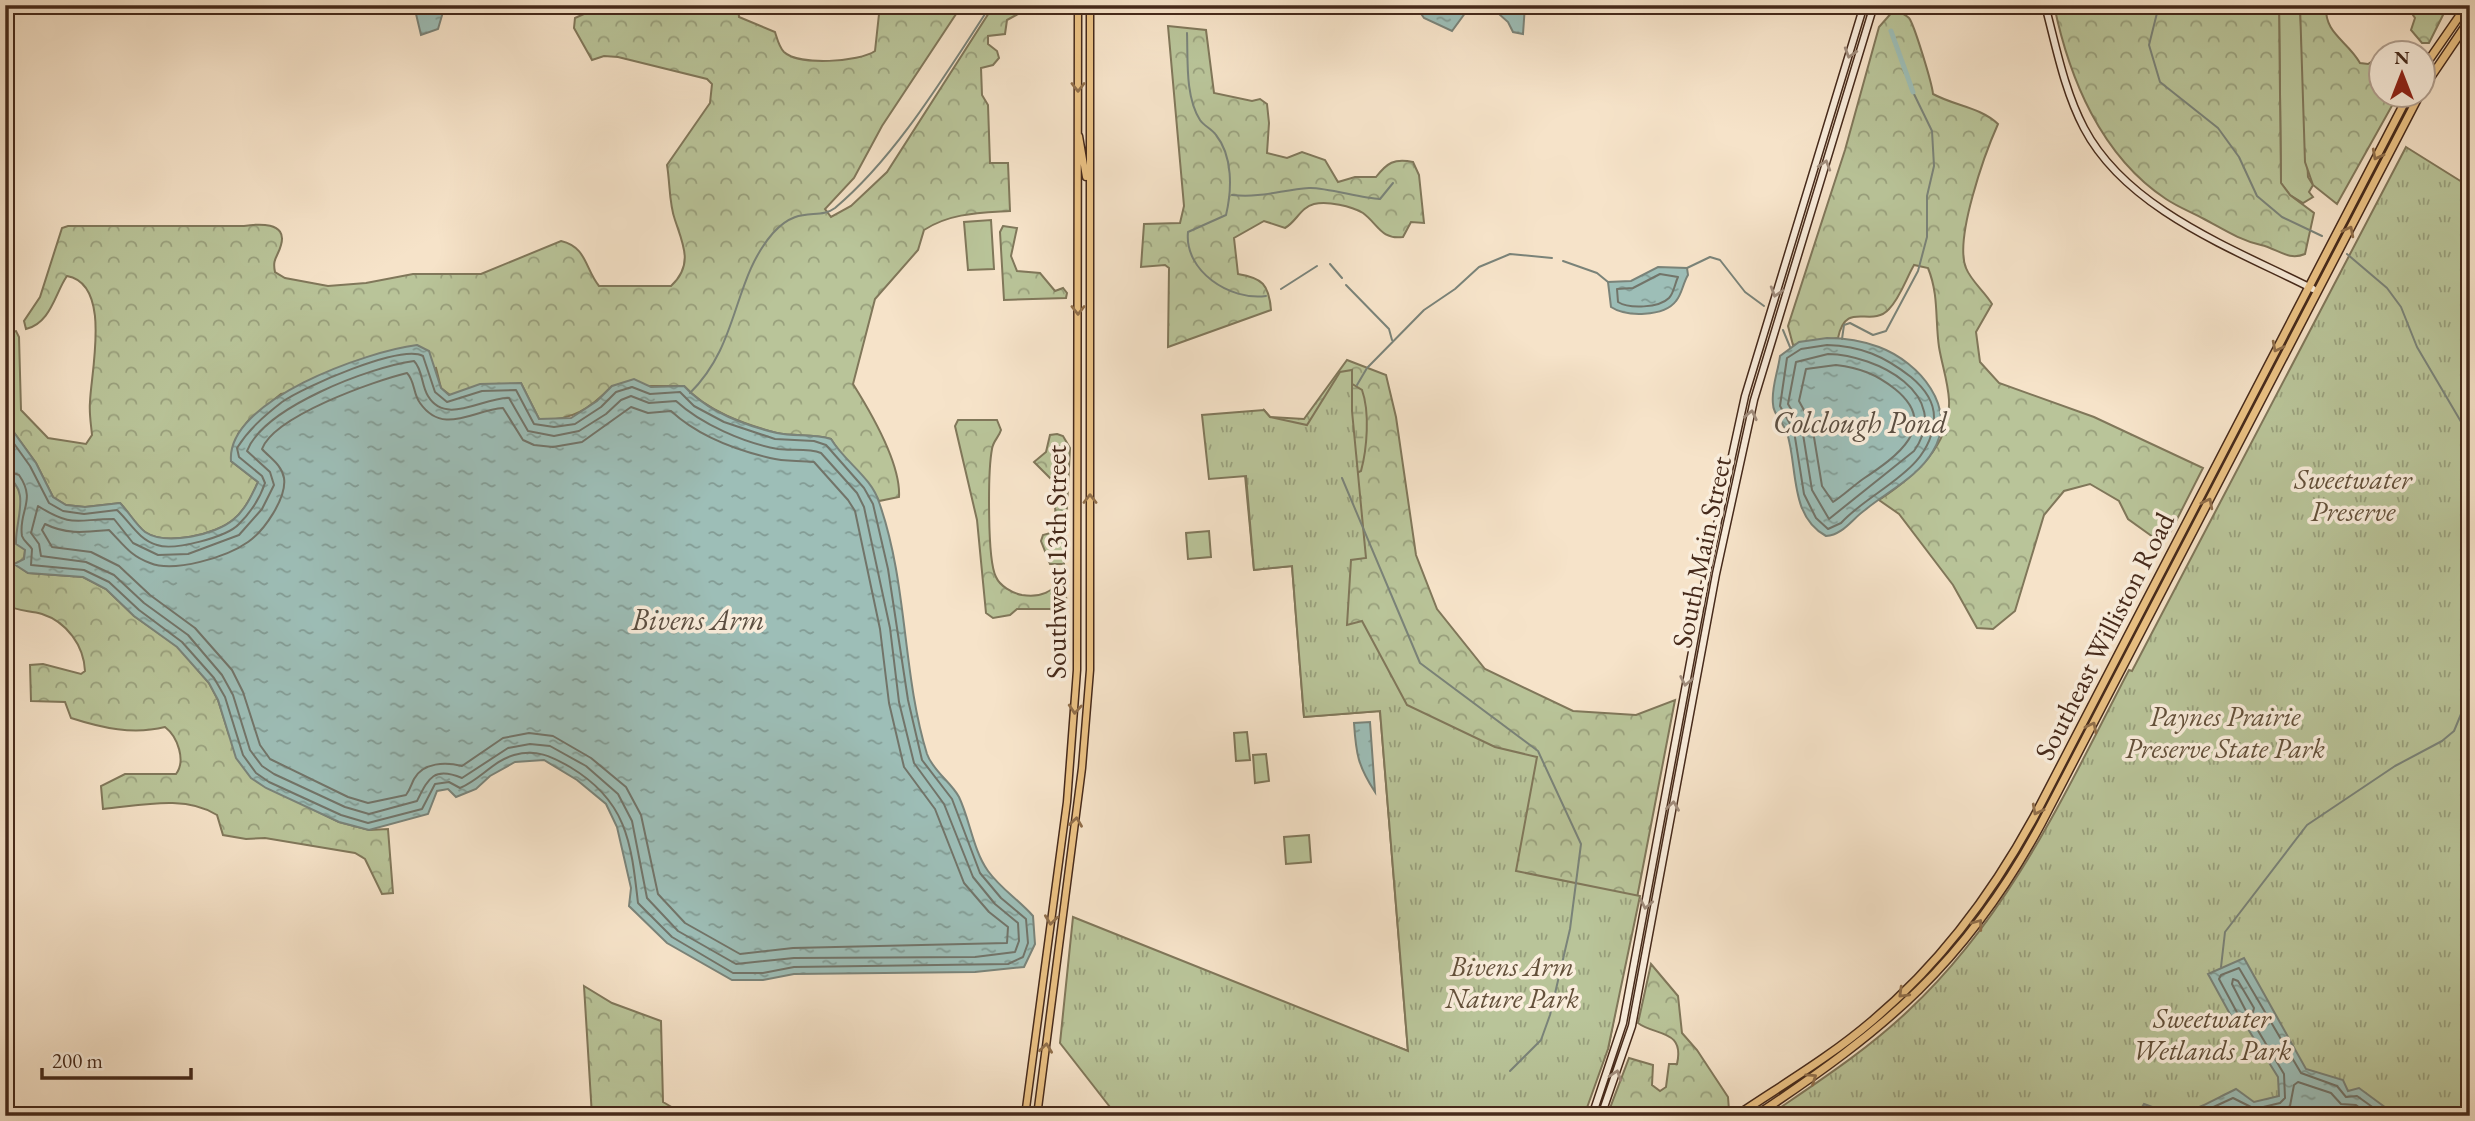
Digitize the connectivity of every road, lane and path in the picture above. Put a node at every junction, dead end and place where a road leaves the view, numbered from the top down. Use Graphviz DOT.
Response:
graph roads {
  1 [pos="1078,5"];
  2 [pos="1090,5"];
  3 [pos="1864,5"];
  4 [pos="1874,5"];
  5 [pos="2045,5"];
  6 [pos="2467,5"];
  7 [pos="2470,19"];
  8 [pos="2436,51"];
  9 [pos="2436,70"];
  10 [pos="1842,77"];
  11 [pos="1851,81"];
  12 [pos="2402,108"];
  13 [pos="2413,108"];
  14 [pos="1078,121"];
  15 [pos="1090,121"];
  16 [pos="1078,134"];
  17 [pos="1090,181"];
  18 [pos="1796,227"];
  19 [pos="1805,230"];
  20 [pos="1078,242"];
  21 [pos="1090,242"];
  22 [pos="2309,286"];
  23 [pos="2318,291"];
  24 [pos="2180,534"];
  25 [pos="2189,539"];
  26 [pos="1640,935"];
  27 [pos="1649,936"];
  28 [pos="1618,1039"];
  29 [pos="1627,1041"];
  30 [pos="1773,1092"];
  31 [pos="1779,1100"];
  32 [pos="1603,1112"];
  33 [pos="1592,1114"];
  34 [pos="1025,1116"];
  35 [pos="1037,1116"];
  36 [pos="1736,1116"];
  37 [pos="1755,1116"];
  1 -- 14 [label="main road, Southwest 13th Street, one-way"];
  2 -- 15 [label="main road, Southwest 13th Street"];
  3 -- 10 [label="main road, South Main Street, one-way"];
  4 -- 11 [label="main road, South Main Street"];
  5 -- 22 [label="main road"];
  6 -- 8 [label="highway"];
  7 -- 9 [label="highway, Southeast Williston Road"];
  10 -- 11 [label="main road"];
  10 -- 18 [label="main road, South Main Street"];
  19 -- 11 [label="main road, South Main Street, one-way"];
  12 -- 22 [label="highway, Southeast Williston Road, one-way"];
  23 -- 13 [label="highway, Southeast Williston Road, one-way"];
  14 -- 15 [label="main road"];
  14 -- 16 [label="main road, Southwest 13th Street"];
  15 -- 17 [label="main road, Southwest 13th Street"];
  16 -- 17 [label="main road"];
  16 -- 20 [label="main road, Southwest 13th Street"];
  17 -- 21 [label="main road, Southwest 13th Street"];
  18 -- 19 [label="main road"];
  18 -- 26 [label="main road, South Main Street, one-way"];
  27 -- 19 [label="main road, South Main Street, one-way"];
  20 -- 21 [label="main road"];
  20 -- 34 [label="main road, Southwest 13th Street, one-way"];
  35 -- 21 [label="main road, Southwest 13th Street, one-way"];
  22 -- 23 [label="main road"];
  22 -- 24 [label="highway, Southeast Williston Road, one-way"];
  25 -- 23 [label="highway, Southeast Williston Road, one-way"];
  24 -- 25 [label="highway"];
  24 -- 30 [label="highway, Southeast Williston Road, one-way"];
  31 -- 25 [label="highway, Southeast Williston Road, one-way"];
  26 -- 27 [label="main road"];
  26 -- 28 [label="main road, South Main Street"];
  27 -- 29 [label="main road, South Main Street"];
  28 -- 29 [label="main road"];
  28 -- 33 [label="main road, South Main Street"];
  32 -- 29 [label="main road, South Main Street, one-way"];
  30 -- 31 [label="highway"];
  30 -- 36 [label="highway, Southeast Williston Road"];
  31 -- 37 [label="highway, Southeast Williston Road"];
  32 -- 33 [label="main road"];
}
